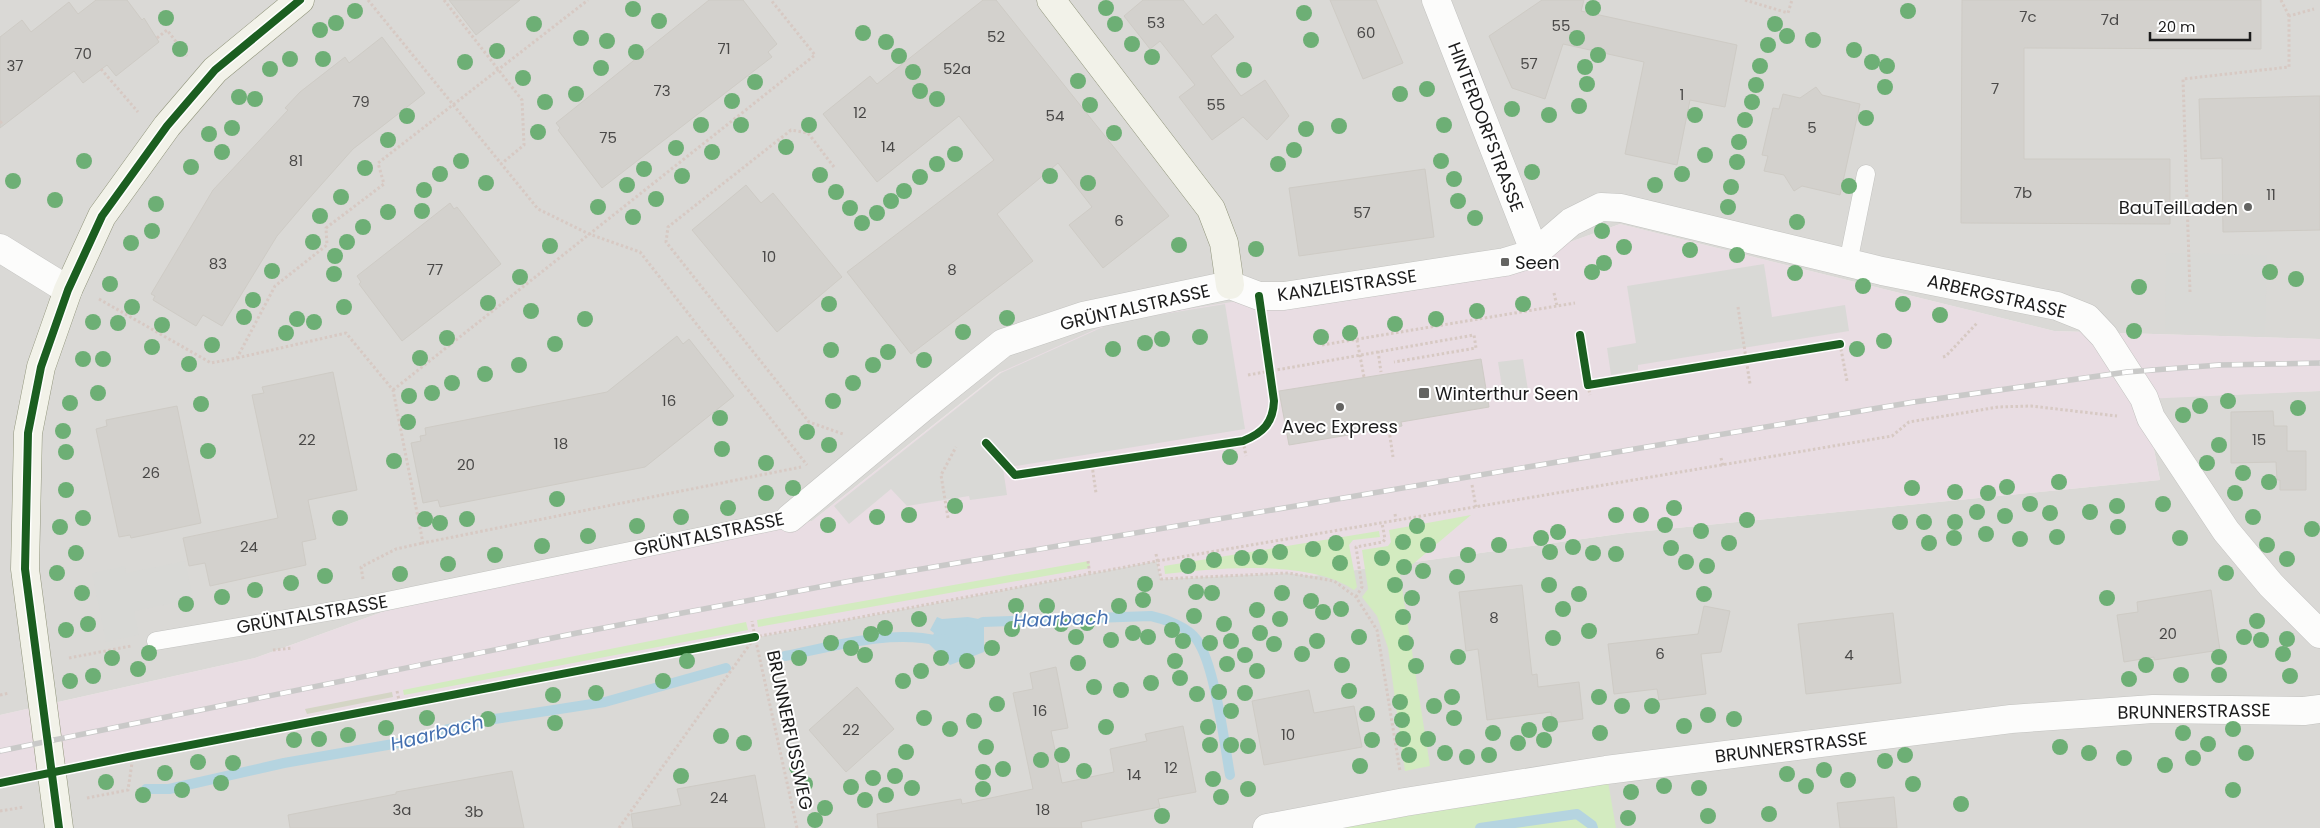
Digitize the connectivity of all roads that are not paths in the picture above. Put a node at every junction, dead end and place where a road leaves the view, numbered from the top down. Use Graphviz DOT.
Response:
graph roads {
  1 [pos="300,0"];
  2 [pos="1050,0"];
  3 [pos="1436,0"];
  4 [pos="1866,174"];
  5 [pos="0,248"];
  6 [pos="1535,253"];
  7 [pos="1848,263"];
  8 [pos="1230,285"];
  9 [pos="68,290"];
  10 [pos="790,518"];
  11 [pos="2320,634"];
  12 [pos="156,641"];
  13 [pos="2320,709"];
  14 [pos="59,828"];
  15 [pos="1267,828"];
  1 -- 9 [label="street"];
  2 -- 8 [label="street"];
  3 -- 6 [label="street, HINTERDORFSTRASSE"];
  4 -- 7 [label="lane"];
  5 -- 9 [label="street"];
  6 -- 7 [label="street, ARBERGSTRASSE"];
  6 -- 8 [label="street, KANZLEISTRASSE"];
  7 -- 11 [label="street, ARBERGSTRASSE"];
  8 -- 10 [label="street, GRÜNTALSTRASSE"];
  9 -- 14 [label="street"];
  10 -- 12 [label="lane, GRÜNTALSTRASSE"];
  13 -- 15 [label="street, BRUNNERSTRASSE"];
}
